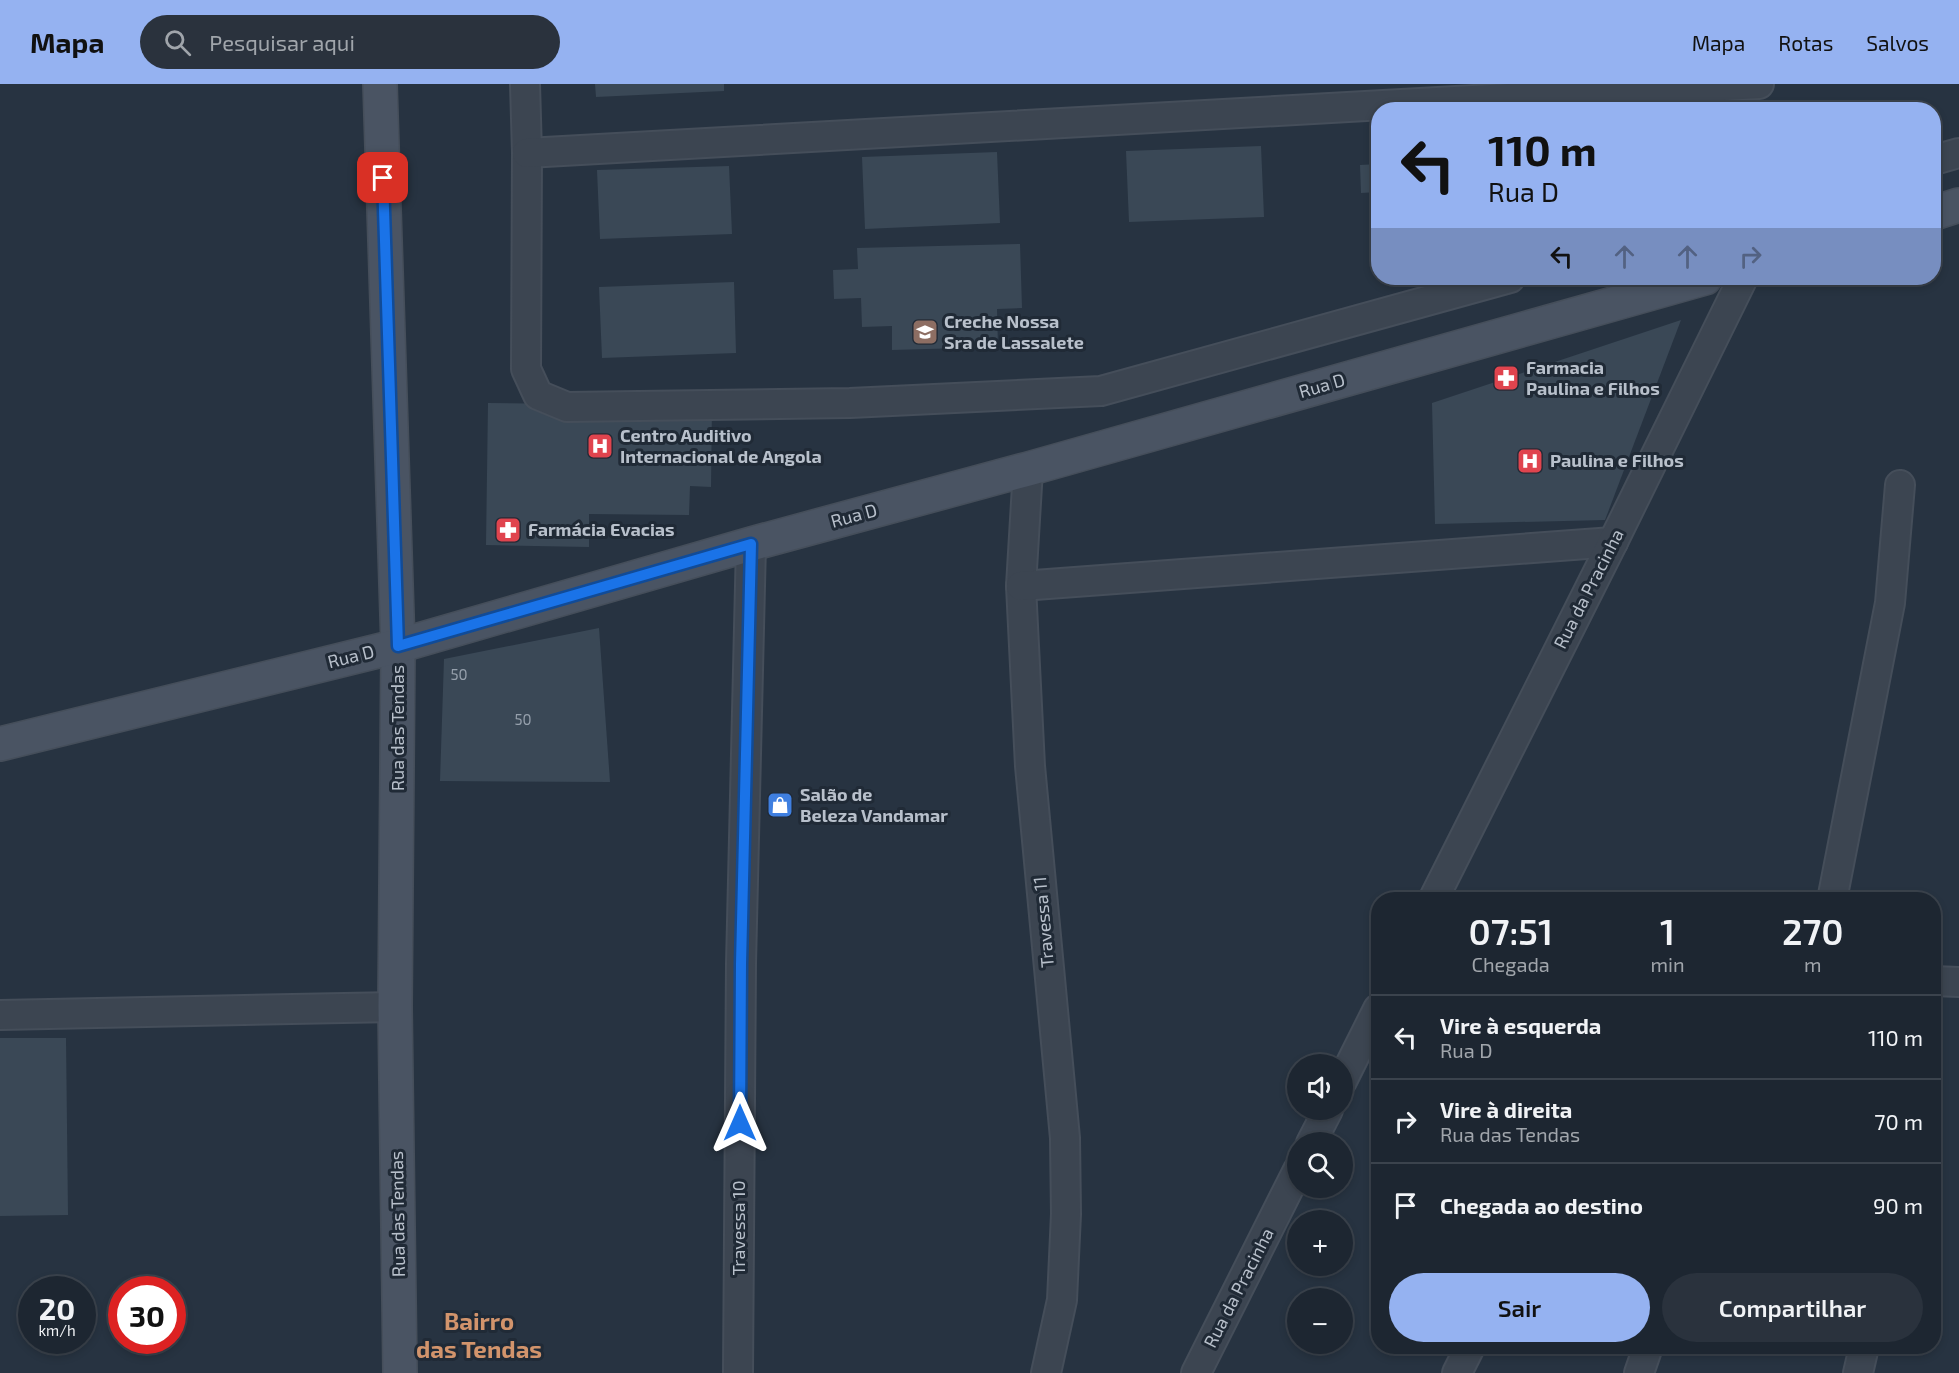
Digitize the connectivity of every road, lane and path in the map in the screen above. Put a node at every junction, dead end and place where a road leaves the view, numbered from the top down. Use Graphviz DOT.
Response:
graph roads {
  1 [pos="380,84"];
  2 [pos="525,84"];
  3 [pos="1755,84"];
  4 [pos="1759,84"];
  5 [pos="1435,102"];
  6 [pos="1371,106"];
  7 [pos="527,153"];
  8 [pos="1959,153"];
  9 [pos="1941,158"];
  10 [pos="1959,205"];
  11 [pos="1941,211"];
  12 [pos="1485,285"];
  13 [pos="1680,285"];
  14 [pos="1740,285"];
  15 [pos="1028,469"];
  16 [pos="1900,485"];
  17 [pos="1613,542"];
  18 [pos="751,544"];
  19 [pos="1022,586"];
  20 [pos="398,646"];
  21 [pos="0,744"];
  22 [pos="1442,892"];
  23 [pos="1834,892"];
  24 [pos="1941,981"];
  25 [pos="1959,982"];
  26 [pos="395,1007"];
  27 [pos="0,1015"];
  28 [pos="1371,1023"];
  29 [pos="1353,1059"];
  30 [pos="1287,1192"];
  31 [pos="1466,1354"];
  32 [pos="1646,1354"];
  33 [pos="1862,1354"];
  34 [pos="400,1373"];
  35 [pos="738,1373"];
  36 [pos="1047,1373"];
  37 [pos="1196,1373"];
  38 [pos="1457,1373"];
  39 [pos="1639,1373"];
  40 [pos="1858,1373"];
  1 -- 20 [label="street, Rua das Tendas"];
  2 -- 7 [label="street"];
  3 -- 4 [label="street"];
  3 -- 5 [label="street"];
  6 -- 7 [label="street"];
  7 -- 12 [label="street"];
  8 -- 9 [label="street"];
  10 -- 11 [label="street"];
  13 -- 15 [label="street, Rua D"];
  14 -- 17 [label="street, Rua da Pracinha"];
  15 -- 18 [label="street, Rua D"];
  15 -- 19 [label="street, Travessa 11"];
  16 -- 23 [label="street"];
  17 -- 19 [label="street"];
  17 -- 22 [label="street, Rua da Pracinha"];
  18 -- 20 [label="street, Rua D"];
  18 -- 35 [label="street, Travessa 10"];
  19 -- 36 [label="street, Travessa 11"];
  20 -- 21 [label="street, Rua D"];
  20 -- 26 [label="street, Rua das Tendas"];
  24 -- 25 [label="street"];
  26 -- 27 [label="street"];
  26 -- 34 [label="street, Rua das Tendas"];
  28 -- 29 [label="street"];
  30 -- 37 [label="street, Rua da Pracinha"];
  31 -- 38 [label="street"];
  32 -- 39 [label="street"];
  33 -- 40 [label="street"];
}
